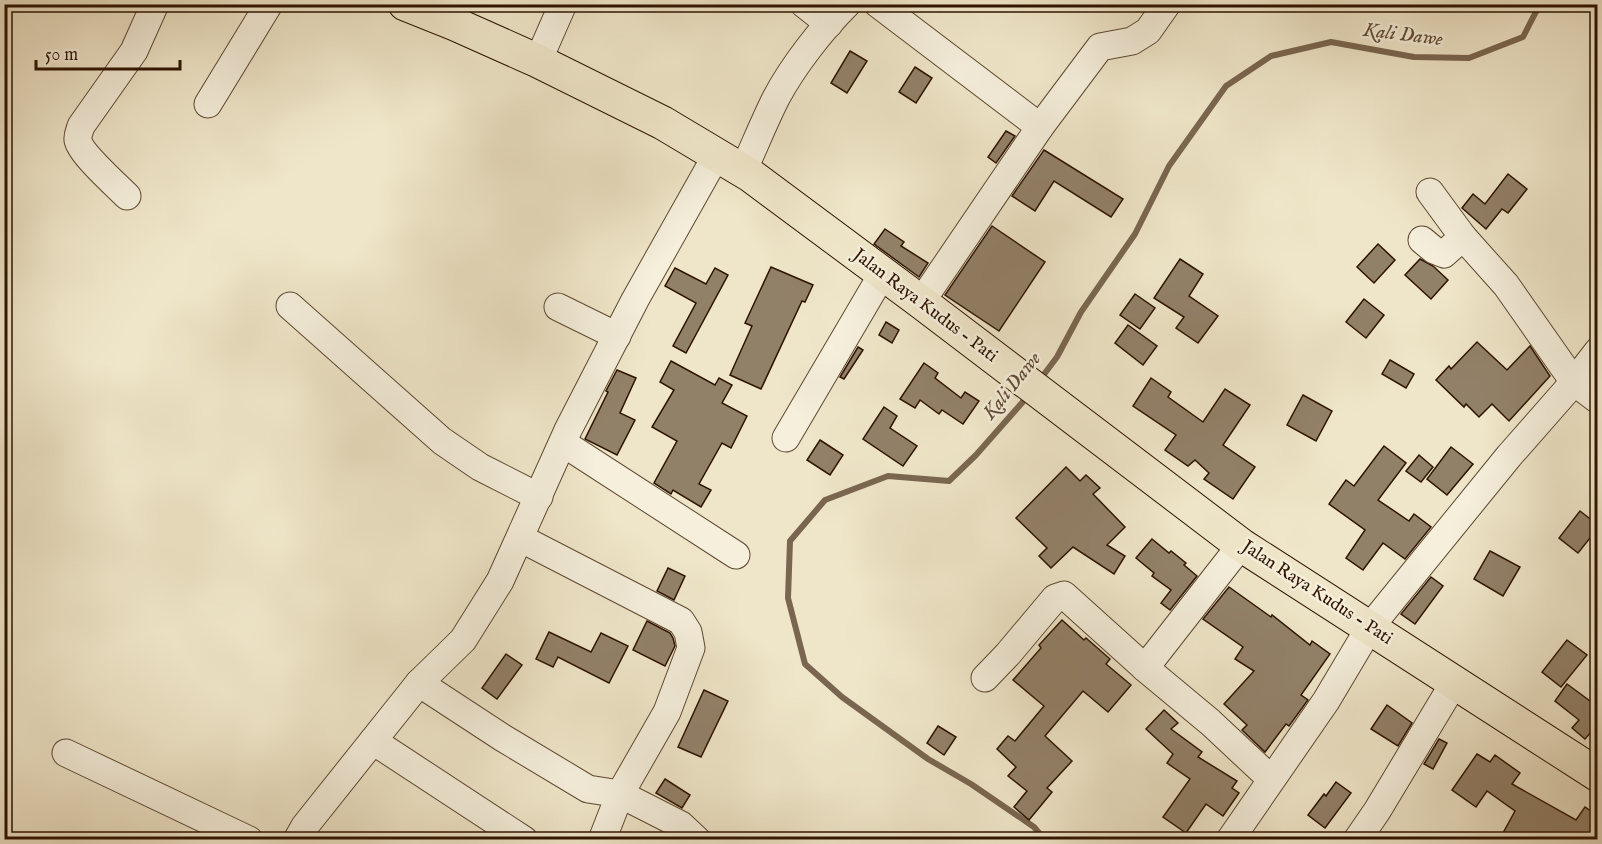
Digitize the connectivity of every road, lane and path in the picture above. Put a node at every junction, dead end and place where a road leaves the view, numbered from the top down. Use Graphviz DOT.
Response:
graph roads {
  1 [pos="155,4"];
  2 [pos="269,4"];
  3 [pos="405,4"];
  4 [pos="563,4"];
  5 [pos="804,4"];
  6 [pos="878,4"];
  7 [pos="1167,4"];
  8 [pos="838,14"];
  9 [pos="538,61"];
  10 [pos="208,104"];
  11 [pos="1040,127"];
  12 [pos="729,163"];
  13 [pos="1430,192"];
  14 [pos="127,196"];
  15 [pos="1463,237"];
  16 [pos="1422,240"];
  17 [pos="883,273"];
  18 [pos="921,302"];
  19 [pos="290,306"];
  20 [pos="558,307"];
  21 [pos="616,336"];
  22 [pos="1598,351"];
  23 [pos="1574,382"];
  24 [pos="1598,400"];
  25 [pos="786,438"];
  26 [pos="562,443"];
  27 [pos="538,497"];
  28 [pos="520,538"];
  29 [pos="1241,545"];
  30 [pos="736,555"];
  31 [pos="1370,627"];
  32 [pos="1145,668"];
  33 [pos="985,678"];
  34 [pos="1454,682"];
  35 [pos="419,683"];
  36 [pos="373,741"];
  37 [pos="66,753"];
  38 [pos="1598,775"];
  39 [pos="1271,779"];
  40 [pos="620,794"];
  41 [pos="249,840"];
  42 [pos="297,840"];
  43 [pos="524,840"];
  44 [pos="602,840"];
  45 [pos="697,840"];
  46 [pos="1230,840"];
  47 [pos="1357,840"];
  1 -- 14 [label="street"];
  2 -- 10 [label="street"];
  3 -- 9 [label="highway, Jalan Raya Kudus - Pati"];
  4 -- 9 [label="street"];
  5 -- 8 [label="street"];
  6 -- 11 [label="street"];
  7 -- 11 [label="street"];
  8 -- 12 [label="street"];
  9 -- 12 [label="highway, Jalan Raya Kudus - Pati"];
  11 -- 18 [label="street"];
  12 -- 17 [label="highway, Jalan Raya Kudus - Pati"];
  12 -- 21 [label="street"];
  13 -- 15 [label="street"];
  15 -- 16 [label="street"];
  15 -- 23 [label="street"];
  17 -- 18 [label="highway, Jalan Raya Kudus - Pati"];
  17 -- 25 [label="street"];
  18 -- 29 [label="highway, Jalan Raya Kudus - Pati"];
  19 -- 27 [label="street"];
  20 -- 21 [label="street"];
  21 -- 26 [label="street"];
  22 -- 23 [label="street"];
  23 -- 24 [label="street"];
  23 -- 31 [label="street"];
  26 -- 27 [label="street"];
  26 -- 30 [label="street"];
  27 -- 28 [label="street"];
  28 -- 35 [label="street"];
  28 -- 40 [label="street"];
  29 -- 31 [label="highway, Jalan Raya Kudus - Pati"];
  29 -- 32 [label="street"];
  31 -- 34 [label="highway, Jalan Raya Kudus - Pati"];
  31 -- 39 [label="street"];
  32 -- 33 [label="street"];
  32 -- 39 [label="street"];
  34 -- 38 [label="highway, Jalan Raya Kudus - Pati"];
  34 -- 47 [label="street"];
  35 -- 36 [label="street"];
  35 -- 40 [label="street"];
  36 -- 42 [label="street"];
  36 -- 43 [label="street"];
  37 -- 41 [label="street"];
  39 -- 46 [label="street"];
  40 -- 44 [label="street"];
  40 -- 45 [label="street"];
}
